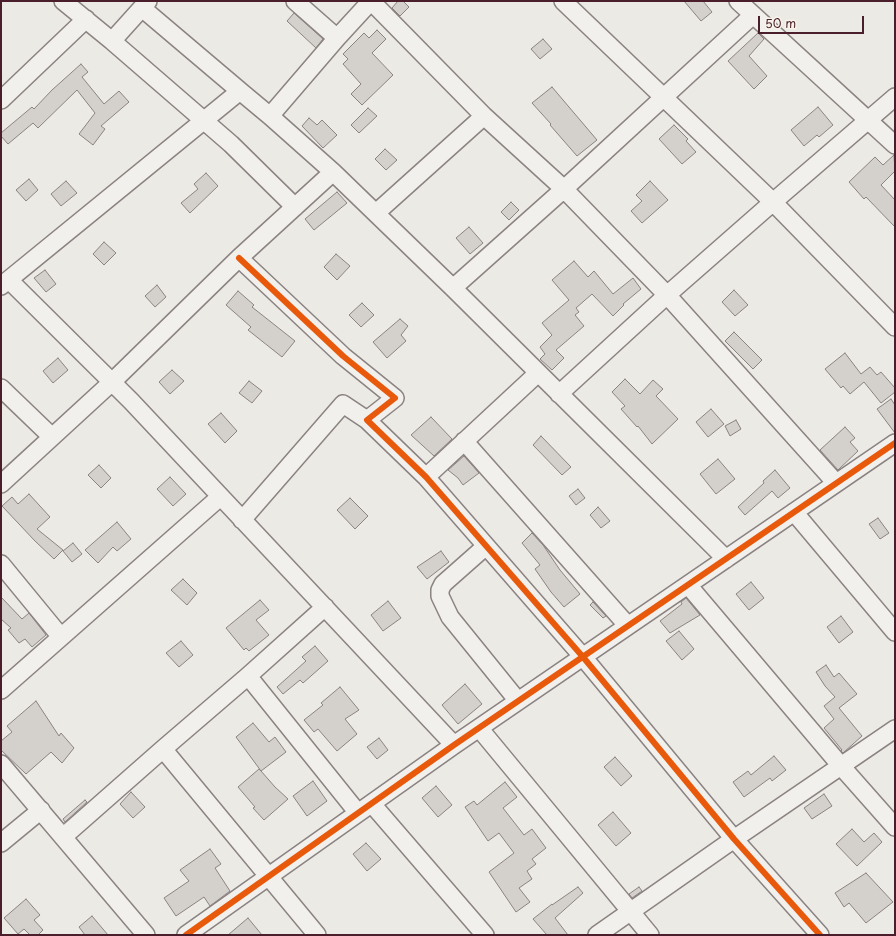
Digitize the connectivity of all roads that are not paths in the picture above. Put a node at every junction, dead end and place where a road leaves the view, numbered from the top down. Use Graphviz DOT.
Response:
graph roads {
  1 [pos="63,1"];
  2 [pos="295,1"];
  3 [pos="371,1"];
  4 [pos="563,1"];
  5 [pos="738,1"];
  6 [pos="145,5"];
  7 [pos="753,15"];
  8 [pos="86,19"];
  9 [pos="337,38"];
  10 [pos="112,41"];
  11 [pos="240,91"];
  12 [pos="663,97"];
  13 [pos="895,98"];
  14 [pos="1,100"];
  15 [pos="270,116"];
  16 [pos="484,116"];
  17 [pos="204,120"];
  18 [pos="869,120"];
  19 [pos="895,145"];
  20 [pos="333,172"];
  21 [pos="564,189"];
  22 [pos="773,202"];
  23 [pos="295,207"];
  24 [pos="376,213"];
  25 [pos="239,258"];
  26 [pos="5,283"];
  27 [pos="453,288"];
  28 [pos="667,296"];
  29 [pos="895,327"];
  30 [pos="538,373"];
  31 [pos="112,382"];
  32 [pos="1,388"];
  33 [pos="559,394"];
  34 [pos="366,420"];
  35 [pos="52,438"];
  36 [pos="464,441"];
  37 [pos="895,443"];
  38 [pos="426,477"];
  39 [pos="836,483"];
  40 [pos="1,484"];
  41 [pos="220,497"];
  42 [pos="794,512"];
  43 [pos="242,520"];
  44 [pos="486,546"];
  45 [pos="726,559"];
  46 [pos="1,564"];
  47 [pos="688,585"];
  48 [pos="325,607"];
  49 [pos="628,626"];
  50 [pos="895,632"];
  51 [pos="61,637"];
  52 [pos="583,657"];
  53 [pos="248,676"];
  54 [pos="1,690"];
  55 [pos="518,701"];
  56 [pos="479,728"];
  57 [pos="895,729"];
  58 [pos="454,746"];
  59 [pos="163,749"];
  60 [pos="1,764"];
  61 [pos="841,766"];
  62 [pos="372,804"];
  63 [pos="40,810"];
  64 [pos="358,813"];
  65 [pos="895,827"];
  66 [pos="63,837"];
  67 [pos="734,839"];
  68 [pos="1,843"];
  69 [pos="268,876"];
  70 [pos="630,912"];
  71 [pos="146,935"];
  72 [pos="186,935"];
  73 [pos="317,935"];
  74 [pos="485,935"];
  75 [pos="597,935"];
  76 [pos="650,935"];
  77 [pos="820,935"];
  1 -- 8 [label="street"];
  2 -- 9 [label="street"];
  3 -- 9 [label="street"];
  3 -- 16 [label="street"];
  4 -- 12 [label="street"];
  5 -- 7 [label="street"];
  6 -- 10 [label="street"];
  6 -- 11 [label="street"];
  7 -- 12 [label="street"];
  7 -- 18 [label="street"];
  8 -- 10 [label="street"];
  8 -- 14 [label="street"];
  9 -- 15 [label="street"];
  10 -- 17 [label="street"];
  11 -- 15 [label="street"];
  11 -- 17 [label="street"];
  12 -- 21 [label="street"];
  12 -- 22 [label="street"];
  13 -- 18 [label="street"];
  15 -- 20 [label="street"];
  16 -- 21 [label="street"];
  16 -- 24 [label="street"];
  17 -- 23 [label="street"];
  17 -- 26 [label="street"];
  18 -- 19 [label="street"];
  18 -- 22 [label="street"];
  20 -- 23 [label="street"];
  20 -- 24 [label="street"];
  21 -- 27 [label="street"];
  21 -- 28 [label="street"];
  22 -- 28 [label="street"];
  22 -- 29 [label="street"];
  23 -- 25 [label="street"];
  24 -- 27 [label="street"];
  25 -- 31 [label="street"];
  25 -- 34 [label="street"];
  26 -- 31 [label="street"];
  27 -- 30 [label="street"];
  28 -- 33 [label="street"];
  28 -- 39 [label="street"];
  30 -- 33 [label="street"];
  30 -- 36 [label="street"];
  31 -- 35 [label="street"];
  31 -- 41 [label="street"];
  32 -- 35 [label="street"];
  33 -- 45 [label="street"];
  34 -- 38 [label="street"];
  34 -- 43 [label="street"];
  35 -- 40 [label="street"];
  36 -- 38 [label="street"];
  36 -- 49 [label="street"];
  37 -- 39 [label="street"];
  38 -- 44 [label="street"];
  39 -- 42 [label="street"];
  41 -- 43 [label="street"];
  41 -- 51 [label="street"];
  42 -- 45 [label="street"];
  42 -- 50 [label="street"];
  43 -- 48 [label="street"];
  44 -- 52 [label="street"];
  44 -- 55 [label="street"];
  45 -- 47 [label="street"];
  46 -- 51 [label="street"];
  47 -- 49 [label="street"];
  47 -- 61 [label="street"];
  48 -- 53 [label="street"];
  48 -- 58 [label="street"];
  49 -- 52 [label="street"];
  51 -- 54 [label="street"];
  52 -- 55 [label="street"];
  52 -- 67 [label="street"];
  53 -- 59 [label="street"];
  53 -- 64 [label="street"];
  55 -- 56 [label="street"];
  56 -- 58 [label="street"];
  56 -- 70 [label="street"];
  57 -- 61 [label="street"];
  58 -- 62 [label="street"];
  59 -- 66 [label="street"];
  59 -- 69 [label="street"];
  60 -- 63 [label="street"];
  61 -- 65 [label="street"];
  61 -- 67 [label="street"];
  62 -- 64 [label="street"];
  62 -- 74 [label="street"];
  63 -- 66 [label="street"];
  63 -- 68 [label="street"];
  64 -- 69 [label="street"];
  66 -- 71 [label="street"];
  67 -- 70 [label="street"];
  67 -- 77 [label="street"];
  69 -- 72 [label="street"];
  69 -- 73 [label="street"];
  70 -- 75 [label="street"];
  70 -- 76 [label="street"];
}
